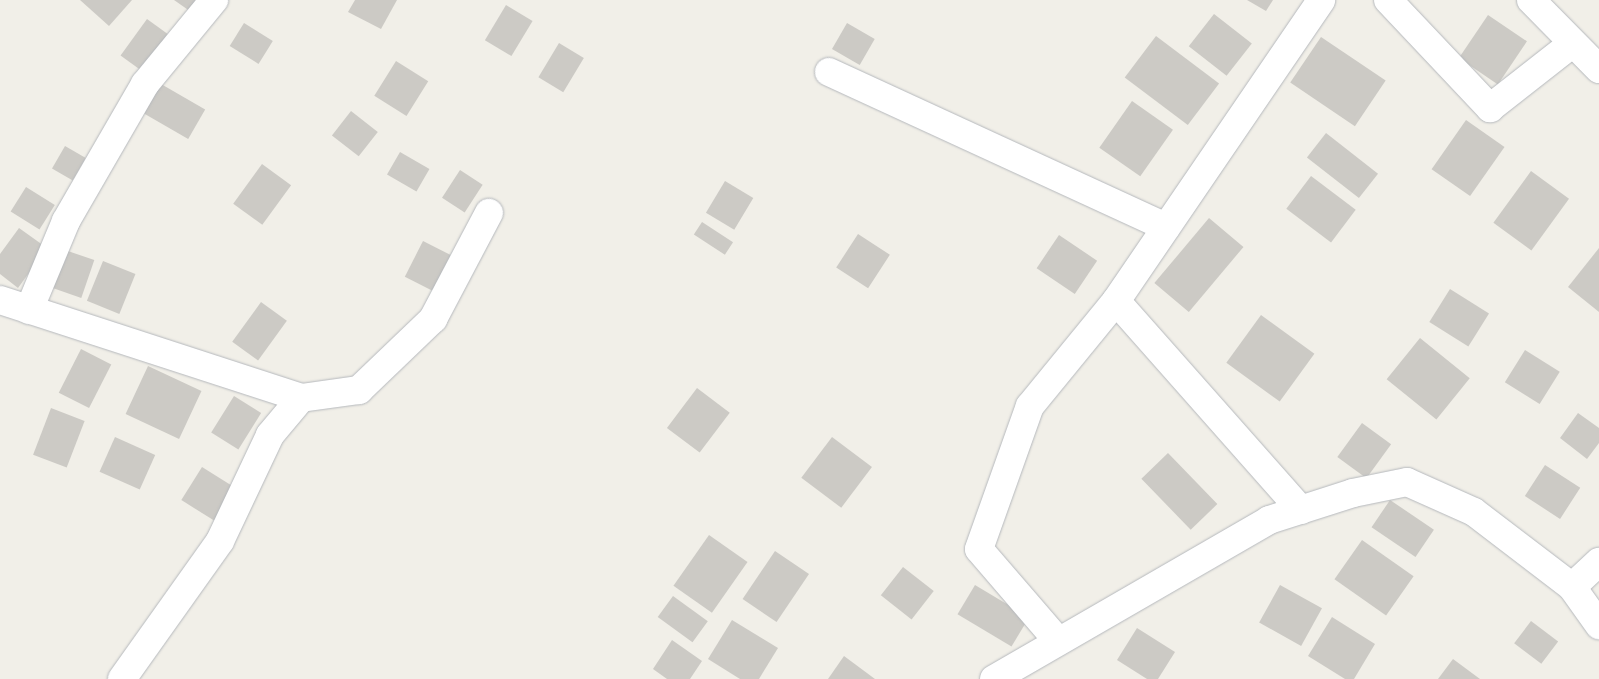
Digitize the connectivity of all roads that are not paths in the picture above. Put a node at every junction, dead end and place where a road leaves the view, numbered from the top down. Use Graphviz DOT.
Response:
graph roads {
  1 [pos="214,0"];
  2 [pos="1321,0"];
  3 [pos="1388,0"];
  4 [pos="1531,0"];
  5 [pos="1573,43"];
  6 [pos="1599,69"];
  7 [pos="829,72"];
  8 [pos="489,213"];
  9 [pos="1166,227"];
  10 [pos="0,300"];
  11 [pos="1116,301"];
  12 [pos="29,310"];
  13 [pos="301,398"];
  14 [pos="1301,510"];
  15 [pos="1599,562"];
  16 [pos="1572,586"];
  17 [pos="1599,625"];
  18 [pos="1058,641"];
  19 [pos="122,679"];
  20 [pos="994,679"];
  1 -- 12 [label="street"];
  2 -- 9 [label="street"];
  3 -- 5 [label="street"];
  4 -- 5 [label="street"];
  5 -- 6 [label="street"];
  7 -- 9 [label="street"];
  8 -- 13 [label="street"];
  9 -- 11 [label="street"];
  10 -- 12 [label="street"];
  11 -- 14 [label="street"];
  11 -- 18 [label="street"];
  12 -- 13 [label="street"];
  13 -- 19 [label="street"];
  14 -- 16 [label="street"];
  14 -- 18 [label="street"];
  15 -- 16 [label="street"];
  16 -- 17 [label="street"];
  18 -- 20 [label="street"];
}
